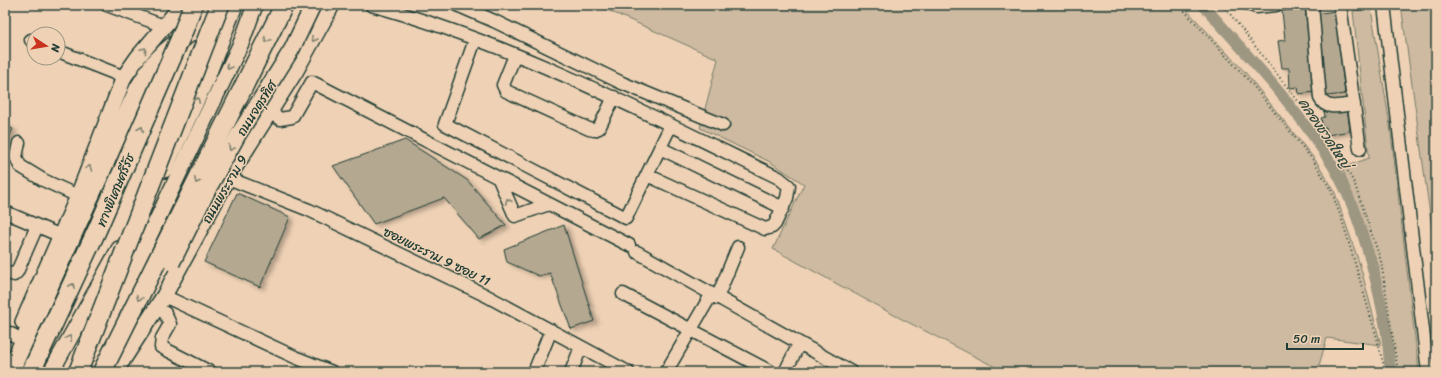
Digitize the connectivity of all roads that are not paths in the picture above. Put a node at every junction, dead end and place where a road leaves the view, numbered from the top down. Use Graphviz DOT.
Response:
graph roads {
  1 [pos="107,5"];
  2 [pos="182,5"];
  3 [pos="193,5"];
  4 [pos="206,5"];
  5 [pos="221,5"];
  6 [pos="235,5"];
  7 [pos="255,5"];
  8 [pos="284,5"];
  9 [pos="313,5"];
  10 [pos="332,5"];
  11 [pos="370,5"];
  12 [pos="457,5"];
  13 [pos="1250,5"];
  14 [pos="1276,5"];
  15 [pos="1312,5"];
  16 [pos="1340,5"];
  17 [pos="1384,5"];
  18 [pos="198,25"];
  19 [pos="164,26"];
  20 [pos="475,40"];
  21 [pos="66,54"];
  22 [pos="515,55"];
  23 [pos="124,77"];
  24 [pos="614,97"];
  25 [pos="1354,104"];
  26 [pos="270,112"];
  27 [pos="671,125"];
  28 [pos="723,125"];
  29 [pos="19,143"];
  30 [pos="191,145"];
  31 [pos="660,148"];
  32 [pos="1360,149"];
  33 [pos="647,175"];
  34 [pos="228,178"];
  35 [pos="499,179"];
  36 [pos="78,196"];
  37 [pos="549,204"];
  38 [pos="782,208"];
  39 [pos="5,212"];
  40 [pos="134,222"];
  41 [pos="154,225"];
  42 [pos="37,226"];
  43 [pos="61,236"];
  44 [pos="738,247"];
  45 [pos="5,272"];
  46 [pos="623,294"];
  47 [pos="714,297"];
  48 [pos="160,302"];
  49 [pos="691,329"];
  50 [pos="550,330"];
  51 [pos="11,334"];
  52 [pos="799,344"];
  53 [pos="581,347"];
  54 [pos="118,366"];
  55 [pos="6,372"];
  56 [pos="10,372"];
  57 [pos="31,372"];
  58 [pos="51,372"];
  59 [pos="78,372"];
  60 [pos="84,372"];
  61 [pos="102,372"];
  62 [pos="210,372"];
  63 [pos="332,372"];
  64 [pos="534,372"];
  65 [pos="571,372"];
  66 [pos="628,372"];
  67 [pos="666,372"];
  68 [pos="770,372"];
  69 [pos="785,372"];
  70 [pos="851,372"];
  71 [pos="1428,372"];
  1 -- 19 [label="street"];
  2 -- 19 [label="main road"];
  57 -- 3 [label="highway, ทางพิเศษศรีรัช, one-way, bridge"];
  4 -- 18 [label="highway"];
  5 -- 18 [label="highway"];
  5 -- 59 [label="highway, bridge"];
  40 -- 6 [label="main road, one-way"];
  7 -- 30 [label="main road, one-way"];
  8 -- 61 [label="highway, one-way, bridge"];
  9 -- 54 [label="main road, ถนนจตุรทิศ, one-way, bridge"];
  10 -- 26 [label="main road, ถนนพระราม 9, one-way"];
  11 -- 20 [label="street"];
  12 -- 28 [label="street"];
  13 -- 14 [label="street"];
  15 -- 25 [label="street"];
  16 -- 25 [label="street"];
  17 -- 71 [label="street"];
  18 -- 56 [label="highway"];
  23 -- 19 [label="main road, one-way"];
  20 -- 22 [label="street"];
  20 -- 33 [label="street"];
  21 -- 23 [label="street"];
  22 -- 24 [label="street"];
  22 -- 24 [label="street"];
  36 -- 23 [label="main road, one-way"];
  24 -- 27 [label="street"];
  25 -- 32 [label="street"];
  26 -- 34 [label="main road, ถนนพระราม 9"];
  26 -- 35 [label="street"];
  27 -- 31 [label="street"];
  27 -- 38 [label="street"];
  29 -- 36 [label="street"];
  30 -- 34 [label="main road"];
  30 -- 41 [label="main road"];
  31 -- 33 [label="street"];
  31 -- 38 [label="street"];
  33 -- 38 [label="street"];
  34 -- 48 [label="main road, ถนนพระราม 9"];
  34 -- 50 [label="street, ซอยพระราม 9 ซอย 11"];
  35 -- 37 [label="street"];
  37 -- 35 [label="street, one-way"];
  36 -- 43 [label="main road"];
  37 -- 47 [label="street"];
  39 -- 42 [label="street"];
  40 -- 41 [label="main road"];
  58 -- 40 [label="main road, one-way"];
  41 -- 60 [label="main road"];
  42 -- 43 [label="street"];
  42 -- 45 [label="street"];
  43 -- 51 [label="main road"];
  44 -- 47 [label="street"];
  46 -- 49 [label="street"];
  47 -- 49 [label="street"];
  47 -- 52 [label="street"];
  48 -- 54 [label="main road, ถนนพระราม 9"];
  48 -- 62 [label="street"];
  48 -- 63 [label="street"];
  49 -- 67 [label="street"];
  49 -- 68 [label="street"];
  50 -- 53 [label="street, ซอยพระราม 9 ซอย 11"];
  50 -- 64 [label="street"];
  51 -- 55 [label="main road"];
  52 -- 69 [label="street"];
  52 -- 70 [label="street"];
  53 -- 65 [label="street"];
  53 -- 66 [label="street, ซอยพระราม 9 ซอย 11"];
}
